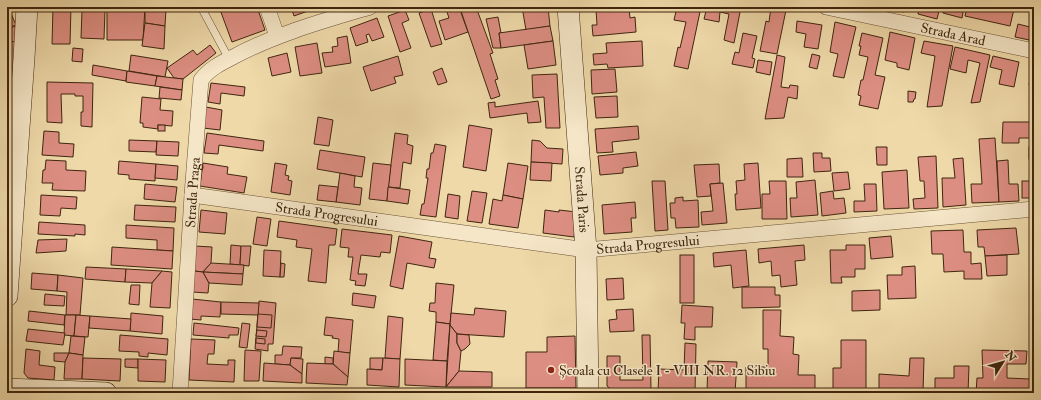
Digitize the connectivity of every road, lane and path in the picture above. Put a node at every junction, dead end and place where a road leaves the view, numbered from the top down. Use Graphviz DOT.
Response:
graph roads {
  1 [pos="202,7"];
  2 [pos="267,7"];
  3 [pos="370,7"];
  4 [pos="568,7"];
  5 [pos="826,7"];
  6 [pos="25,13"];
  7 [pos="277,36"];
  8 [pos="1034,52"];
  9 [pos="229,58"];
  10 [pos="192,195"];
  11 [pos="1034,209"];
  12 [pos="586,250"];
  13 [pos="7,282"];
  14 [pos="7,389"];
  15 [pos="106,393"];
  16 [pos="180,393"];
  17 [pos="588,393"];
  1 -- 9 [label="lane"];
  2 -- 7 [label="street"];
  3 -- 7 [label="street"];
  4 -- 12 [label="street, Strada Paris"];
  5 -- 8 [label="street, Strada Arad"];
  6 -- 13 [label="street"];
  7 -- 9 [label="street, Strada Praga"];
  9 -- 10 [label="street, Strada Praga"];
  10 -- 12 [label="street, Strada Progresului"];
  10 -- 16 [label="street, Strada Praga"];
  11 -- 12 [label="street, Strada Progresului"];
  12 -- 17 [label="street, Strada Paris"];
  14 -- 15 [label="street"];
}
